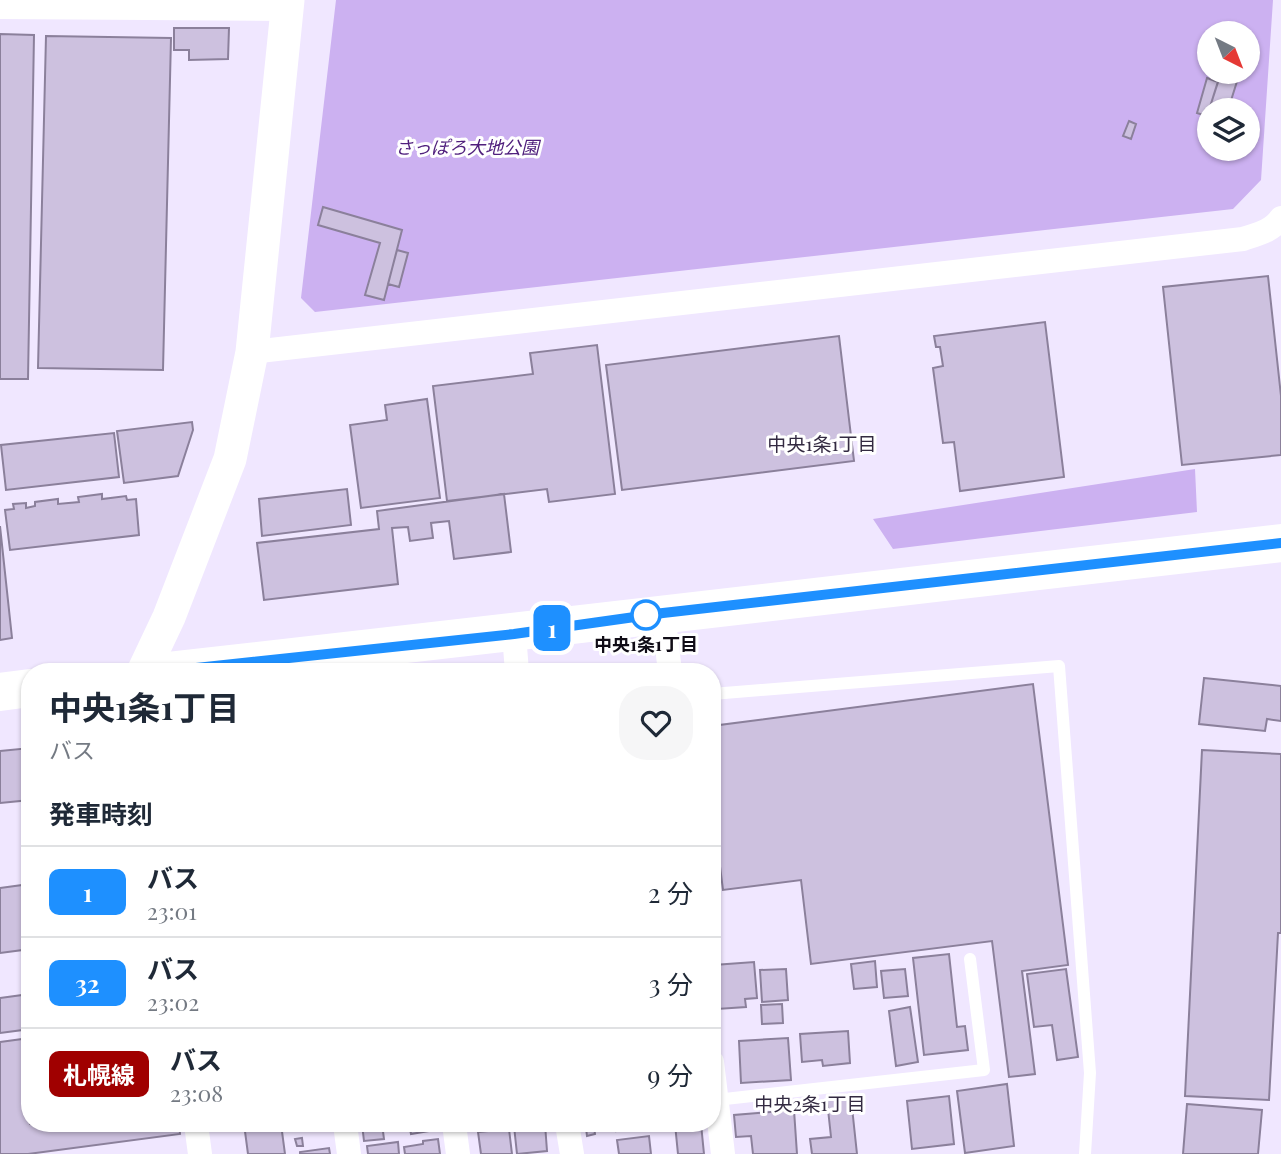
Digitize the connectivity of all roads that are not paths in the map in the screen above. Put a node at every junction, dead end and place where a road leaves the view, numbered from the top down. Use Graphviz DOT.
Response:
graph roads {
  1 [pos="42,4"];
  2 [pos="287,5"];
  3 [pos="0,7"];
  4 [pos="1281,218"];
  5 [pos="252,352"];
  6 [pos="1281,543"];
  7 [pos="663,613"];
  8 [pos="514,634"];
  9 [pos="147,663"];
  10 [pos="244,663"];
  11 [pos="516,663"];
  12 [pos="669,663"];
  13 [pos="21,689"];
  14 [pos="0,692"];
  15 [pos="721,693"];
  16 [pos="970,960"];
  17 [pos="721,1099"];
  18 [pos="197,1132"];
  19 [pos="346,1132"];
  20 [pos="455,1132"];
  21 [pos="568,1132"];
  22 [pos="720,1132"];
  23 [pos="201,1154"];
  24 [pos="349,1154"];
  25 [pos="458,1154"];
  26 [pos="572,1154"];
  27 [pos="723,1154"];
  28 [pos="1085,1154"];
  1 -- 2 [label="street"];
  1 -- 3 [label="street"];
  2 -- 5 [label="street"];
  4 -- 5 [label="street"];
  5 -- 9 [label="street"];
  6 -- 7 [label="highway"];
  7 -- 8 [label="highway"];
  7 -- 12 [label="street"];
  8 -- 10 [label="highway"];
  8 -- 11 [label="street"];
  13 -- 14 [label="highway"];
  15 -- 28 [label="lane"];
  16 -- 17 [label="lane"];
  18 -- 23 [label="street"];
  19 -- 24 [label="street"];
  20 -- 25 [label="street"];
  21 -- 26 [label="street"];
  22 -- 27 [label="street"];
}
